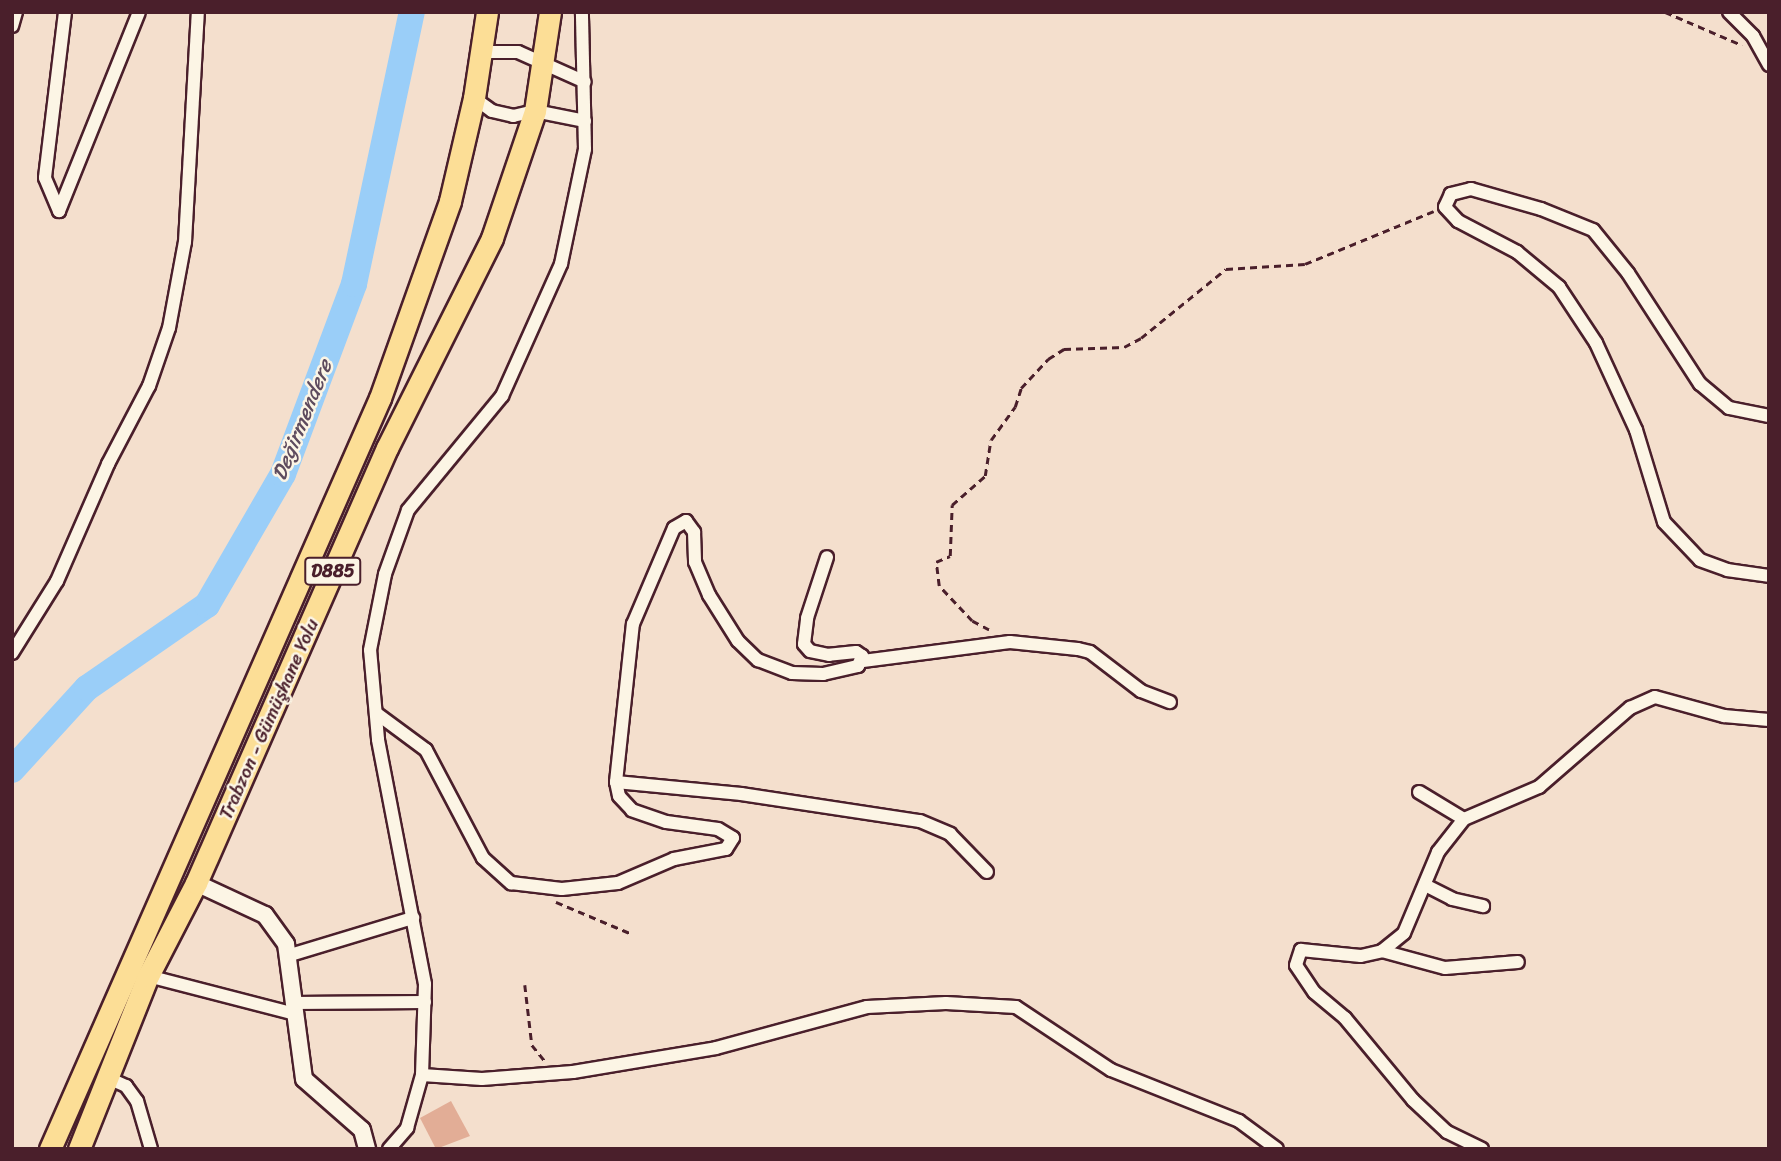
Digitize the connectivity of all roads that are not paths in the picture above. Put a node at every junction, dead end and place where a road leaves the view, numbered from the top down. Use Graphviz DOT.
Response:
graph roads {
  1 [pos="16,12"];
  2 [pos="65,12"];
  3 [pos="139,12"];
  4 [pos="198,12"];
  5 [pos="487,12"];
  6 [pos="550,12"];
  7 [pos="582,12"];
  8 [pos="1729,12"];
  9 [pos="12,26"];
  10 [pos="481,52"];
  11 [pos="1766,60"];
  12 [pos="545,65"];
  13 [pos="585,82"];
  14 [pos="474,98"];
  15 [pos="535,111"];
  16 [pos="585,121"];
  17 [pos="1769,416"];
  18 [pos="827,558"];
  19 [pos="1769,576"];
  20 [pos="12,653"];
  21 [pos="863,662"];
  22 [pos="1170,702"];
  23 [pos="376,713"];
  24 [pos="1769,720"];
  25 [pos="616,782"];
  26 [pos="1419,792"];
  27 [pos="1464,819"];
  28 [pos="987,872"];
  29 [pos="196,883"];
  30 [pos="1427,886"];
  31 [pos="1483,906"];
  32 [pos="413,918"];
  33 [pos="1382,951"];
  34 [pos="287,956"];
  35 [pos="1518,962"];
  36 [pos="148,976"];
  37 [pos="425,1002"];
  38 [pos="294,1008"];
  39 [pos="422,1075"];
  40 [pos="108,1077"];
  41 [pos="50,1149"];
  42 [pos="79,1149"];
  43 [pos="151,1149"];
  44 [pos="367,1149"];
  45 [pos="389,1149"];
  46 [pos="1277,1149"];
  47 [pos="1482,1149"];
  1 -- 9 [label="street"];
  2 -- 3 [label="street"];
  4 -- 20 [label="street"];
  5 -- 10 [label="highway, Trabzon - Gümüşhane Yolu / D885"];
  6 -- 12 [label="highway, Trabzon - Gümüşhane Yolu / D885"];
  7 -- 13 [label="street"];
  8 -- 11 [label="street"];
  10 -- 12 [label="street"];
  10 -- 14 [label="highway, Trabzon - Gümüşhane Yolu / D885"];
  12 -- 13 [label="street"];
  12 -- 15 [label="highway, Trabzon - Gümüşhane Yolu / D885"];
  13 -- 16 [label="street"];
  14 -- 15 [label="street"];
  14 -- 41 [label="highway, Trabzon - Gümüşhane Yolu / D885"];
  15 -- 16 [label="street"];
  15 -- 29 [label="highway, Trabzon - Gümüşhane Yolu / D885"];
  16 -- 23 [label="street"];
  17 -- 19 [label="street"];
  18 -- 21 [label="street"];
  21 -- 22 [label="street"];
  21 -- 25 [label="street"];
  23 -- 25 [label="street"];
  23 -- 32 [label="street"];
  24 -- 27 [label="street"];
  25 -- 28 [label="street"];
  26 -- 27 [label="street"];
  27 -- 30 [label="street"];
  29 -- 34 [label="street"];
  29 -- 36 [label="highway, Trabzon - Gümüşhane Yolu / D885"];
  30 -- 31 [label="street"];
  30 -- 33 [label="street"];
  32 -- 34 [label="street"];
  32 -- 37 [label="street"];
  33 -- 35 [label="street"];
  33 -- 47 [label="street"];
  34 -- 38 [label="street"];
  36 -- 38 [label="street"];
  36 -- 40 [label="highway, Trabzon - Gümüşhane Yolu / D885"];
  37 -- 38 [label="street"];
  37 -- 39 [label="street"];
  38 -- 44 [label="street"];
  39 -- 45 [label="street"];
  39 -- 46 [label="street"];
  40 -- 42 [label="highway, Trabzon - Gümüşhane Yolu / D885"];
  40 -- 43 [label="street"];
}
